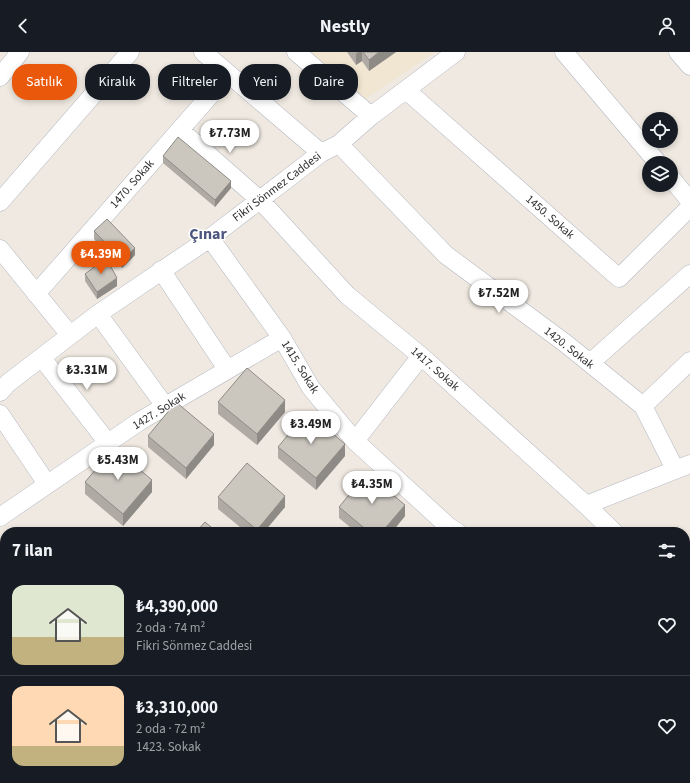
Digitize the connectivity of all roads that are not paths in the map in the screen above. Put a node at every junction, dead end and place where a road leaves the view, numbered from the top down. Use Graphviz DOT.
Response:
graph roads {
  1 [pos="20,52"];
  2 [pos="130,52"];
  3 [pos="203,52"];
  4 [pos="296,52"];
  5 [pos="456,52"];
  6 [pos="564,52"];
  7 [pos="678,52"];
  8 [pos="216,64"];
  9 [pos="690,66"];
  10 [pos="0,77"];
  11 [pos="231,78"];
  12 [pos="406,90"];
  13 [pos="206,100"];
  14 [pos="371,116"];
  15 [pos="180,130"];
  16 [pos="339,144"];
  17 [pos="321,153"];
  18 [pos="652,156"];
  19 [pos="678,186"];
  20 [pos="261,201"];
  21 [pos="690,201"];
  22 [pos="0,202"];
  23 [pos="690,207"];
  24 [pos="210,238"];
  25 [pos="0,249"];
  26 [pos="161,270"];
  27 [pos="690,274"];
  28 [pos="36,294"];
  29 [pos="98,314"];
  30 [pos="70,335"];
  31 [pos="282,338"];
  32 [pos="421,356"];
  33 [pos="42,358"];
  34 [pos="690,361"];
  35 [pos="590,363"];
  36 [pos="227,369"];
  37 [pos="3,383"];
  38 [pos="165,406"];
  39 [pos="643,406"];
  40 [pos="0,414"];
  41 [pos="355,441"];
  42 [pos="108,443"];
  43 [pos="683,467"];
  44 [pos="47,484"];
  45 [pos="586,505"];
  46 [pos="0,516"];
  47 [pos="449,527"];
  48 [pos="609,527"];
  1 -- 10 [label="street"];
  2 -- 22 [label="street"];
  3 -- 8 [label="street"];
  4 -- 14 [label="street"];
  5 -- 12 [label="street, Fikri Sönmez Caddesi"];
  6 -- 18 [label="street"];
  7 -- 9 [label="street"];
  11 -- 17 [label="street"];
  12 -- 14 [label="street, Fikri Sönmez Caddesi"];
  12 -- 23 [label="street, 1450. Sokak"];
  13 -- 15 [label="street, 1470. Sokak"];
  14 -- 16 [label="street, Fikri Sönmez Caddesi"];
  15 -- 20 [label="street, 1417. Sokak"];
  15 -- 28 [label="street, 1470. Sokak"];
  16 -- 17 [label="street, Fikri Sönmez Caddesi"];
  16 -- 35 [label="street, 1420. Sokak"];
  17 -- 20 [label="street, Fikri Sönmez Caddesi"];
  19 -- 21 [label="street"];
  20 -- 24 [label="street, Fikri Sönmez Caddesi"];
  20 -- 32 [label="street, 1417. Sokak"];
  24 -- 26 [label="street, Fikri Sönmez Caddesi"];
  24 -- 31 [label="street, 1415. Sokak"];
  25 -- 28 [label="street"];
  26 -- 29 [label="street, Fikri Sönmez Caddesi"];
  26 -- 36 [label="street"];
  27 -- 35 [label="street"];
  28 -- 30 [label="street"];
  29 -- 30 [label="street, Fikri Sönmez Caddesi"];
  29 -- 38 [label="street"];
  30 -- 33 [label="street, Fikri Sönmez Caddesi"];
  31 -- 36 [label="street, 1427. Sokak"];
  31 -- 41 [label="street, 1415. Sokak"];
  32 -- 41 [label="street"];
  32 -- 45 [label="street, 1417. Sokak"];
  33 -- 37 [label="street, Fikri Sönmez Caddesi"];
  33 -- 42 [label="street"];
  34 -- 39 [label="street"];
  35 -- 39 [label="street, 1420. Sokak"];
  36 -- 38 [label="street, 1427. Sokak"];
  38 -- 42 [label="street, 1427. Sokak"];
  39 -- 43 [label="street, 1420. Sokak"];
  40 -- 44 [label="street"];
  41 -- 47 [label="street, 1415. Sokak"];
  42 -- 44 [label="street, 1427. Sokak"];
  43 -- 45 [label="street"];
  44 -- 46 [label="street, 1427. Sokak"];
  45 -- 48 [label="street, 1417. Sokak"];
}
